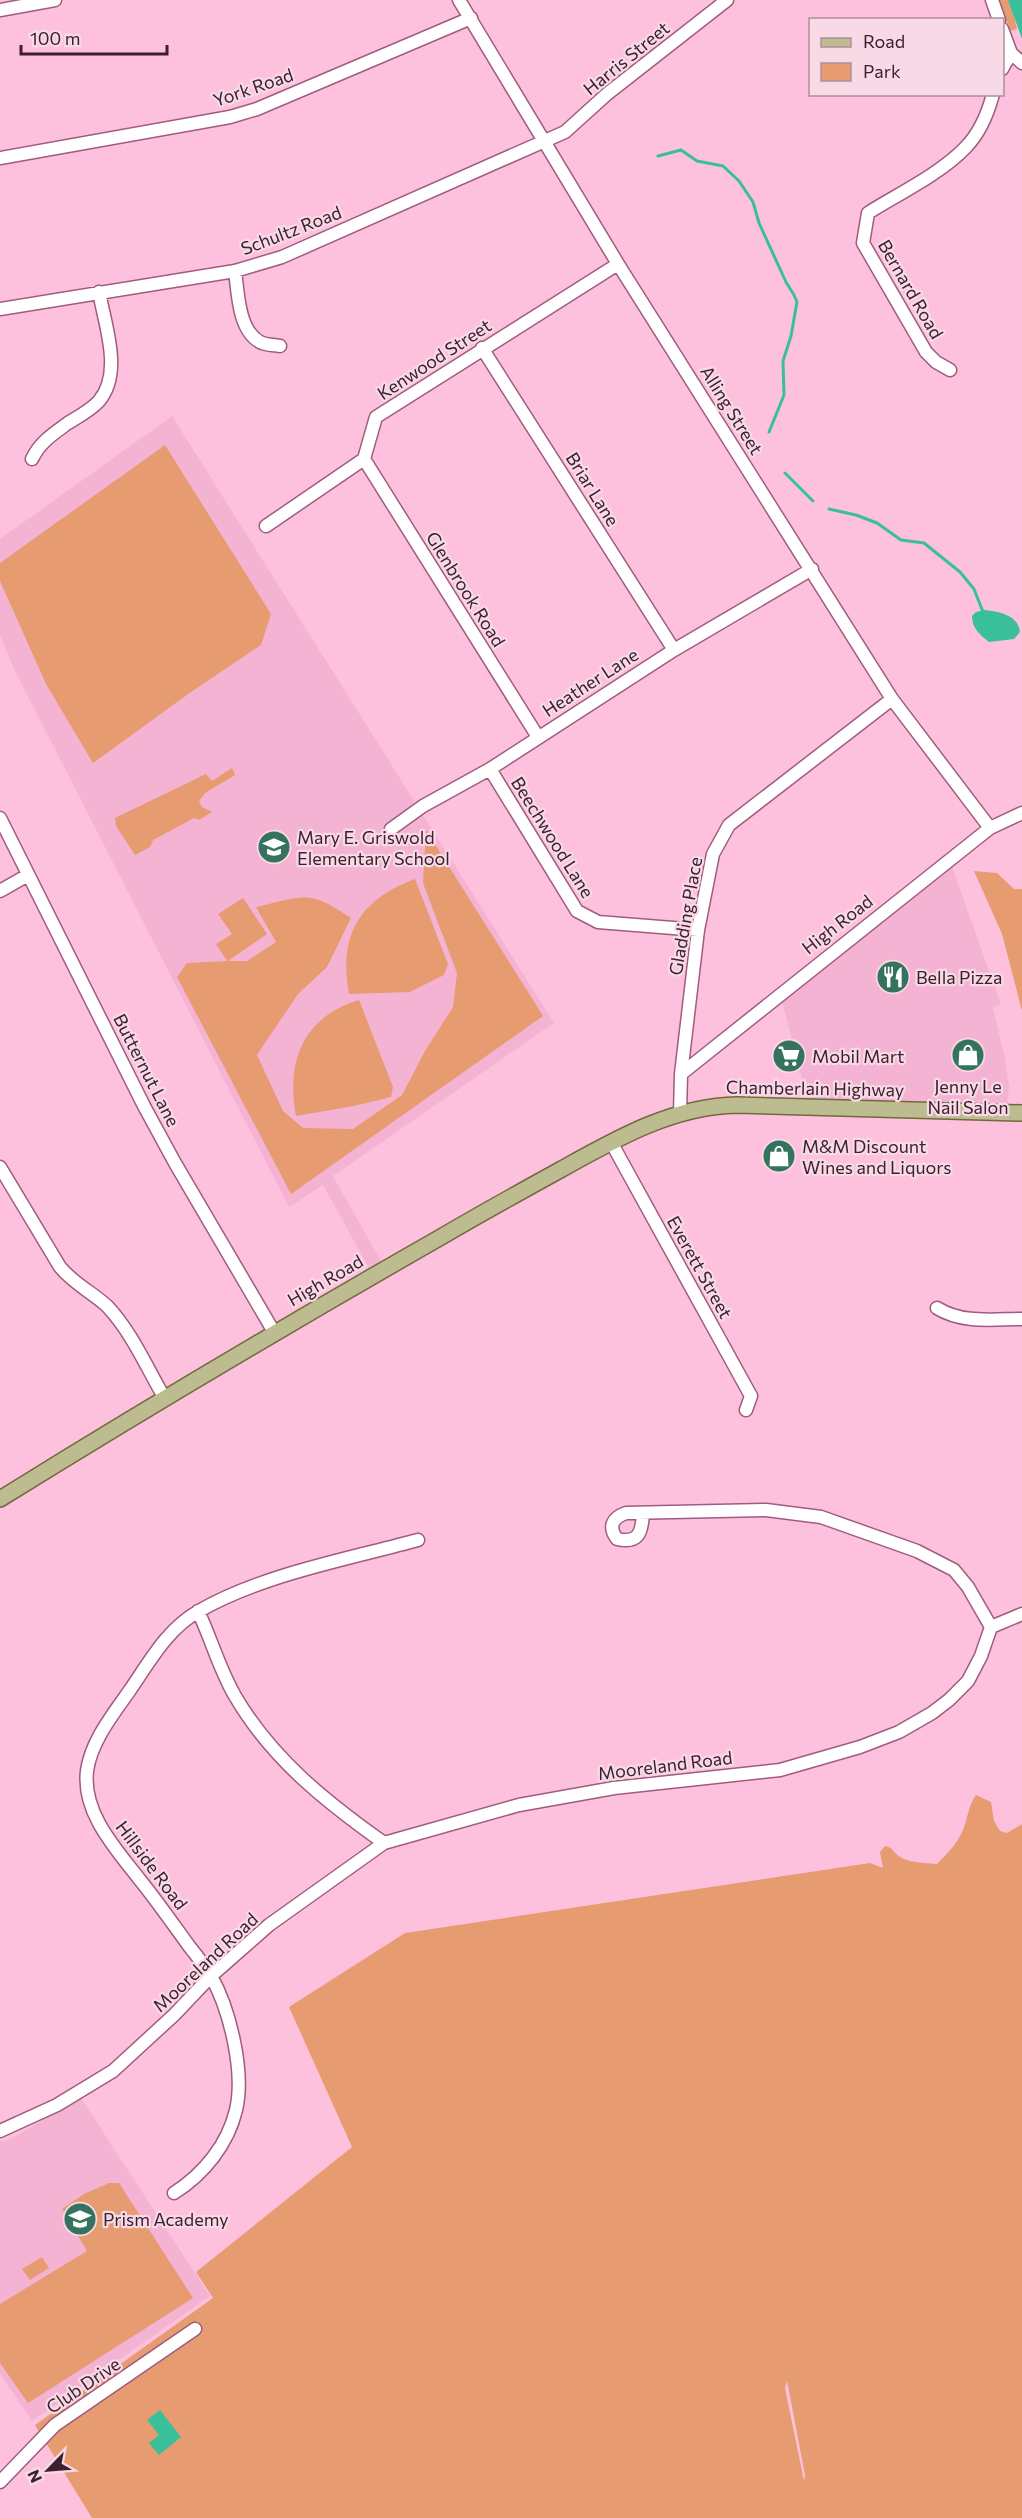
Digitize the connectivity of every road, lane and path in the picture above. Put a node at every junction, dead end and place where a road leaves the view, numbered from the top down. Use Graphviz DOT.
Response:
graph roads {
  1 [pos="55,0"];
  2 [pos="459,0"];
  3 [pos="727,0"];
  4 [pos="992,0"];
  5 [pos="0,10"];
  6 [pos="471,18"];
  7 [pos="998,18"];
  8 [pos="1004,35"];
  9 [pos="1011,53"];
  10 [pos="1022,63"];
  11 [pos="1004,65"];
  12 [pos="992,96"];
  13 [pos="545,141"];
  14 [pos="0,158"];
  15 [pos="618,264"];
  16 [pos="235,271"];
  17 [pos="99,292"];
  18 [pos="0,309"];
  19 [pos="280,346"];
  20 [pos="482,348"];
  21 [pos="950,370"];
  22 [pos="32,459"];
  23 [pos="363,459"];
  24 [pos="266,526"];
  25 [pos="812,569"];
  26 [pos="674,650"];
  27 [pos="892,699"];
  28 [pos="538,737"];
  29 [pos="490,769"];
  30 [pos="1022,813"];
  31 [pos="0,818"];
  32 [pos="990,828"];
  33 [pos="391,829"];
  34 [pos="28,875"];
  35 [pos="0,891"];
  36 [pos="698,930"];
  37 [pos="681,1074"];
  38 [pos="1022,1113"];
  39 [pos="680,1114"];
  40 [pos="611,1142"];
  41 [pos="0,1167"];
  42 [pos="937,1308"];
  43 [pos="1022,1318"];
  44 [pos="274,1332"];
  45 [pos="164,1397"];
  46 [pos="746,1410"];
  47 [pos="0,1499"];
  48 [pos="643,1513"];
  49 [pos="418,1539"];
  50 [pos="198,1611"];
  51 [pos="1022,1614"];
  52 [pos="991,1627"];
  53 [pos="384,1843"];
  54 [pos="211,1977"];
  55 [pos="0,2131"];
  56 [pos="174,2193"];
  57 [pos="195,2329"];
  58 [pos="0,2482"];
  1 -- 5 [label="street"];
  2 -- 6 [label="street, Alling Street"];
  3 -- 13 [label="street, Harris Street"];
  4 -- 7 [label="street"];
  6 -- 13 [label="street, Alling Street"];
  6 -- 14 [label="street, York Road"];
  8 -- 9 [label="street"];
  9 -- 10 [label="street"];
  9 -- 11 [label="street"];
  12 -- 21 [label="street, Bernard Road"];
  13 -- 15 [label="street, Alling Street"];
  13 -- 16 [label="street, Schultz Road"];
  15 -- 20 [label="street, Kenwood Street"];
  15 -- 25 [label="street, Alling Street"];
  16 -- 17 [label="street, Schultz Road"];
  16 -- 19 [label="street"];
  17 -- 18 [label="street, Schultz Road"];
  17 -- 22 [label="street"];
  20 -- 23 [label="street, Kenwood Street"];
  20 -- 26 [label="street, Briar Lane"];
  23 -- 24 [label="street"];
  23 -- 28 [label="street, Glenbrook Road"];
  25 -- 26 [label="street, Heather Lane"];
  25 -- 27 [label="street, Alling Street"];
  26 -- 28 [label="street, Heather Lane"];
  27 -- 32 [label="street, Alling Street"];
  27 -- 36 [label="street, Gladding Place"];
  28 -- 29 [label="street, Heather Lane"];
  29 -- 33 [label="street, Heather Lane"];
  29 -- 36 [label="street, Beechwood Lane"];
  30 -- 32 [label="street, High Road"];
  31 -- 34 [label="street, Butternut Lane"];
  32 -- 37 [label="street, High Road"];
  34 -- 35 [label="street"];
  34 -- 44 [label="street, Butternut Lane"];
  36 -- 37 [label="street, Gladding Place"];
  37 -- 39 [label="street, Gladding Place"];
  38 -- 39 [label="main road, Chamberlain Highway"];
  39 -- 40 [label="main road, High Road"];
  40 -- 44 [label="main road, High Road"];
  40 -- 46 [label="street, Everett Street"];
  41 -- 45 [label="street"];
  42 -- 43 [label="street"];
  44 -- 45 [label="main road, High Road"];
  45 -- 47 [label="main road, High Road"];
  48 -- 52 [label="street"];
  49 -- 50 [label="street, Hillside Road"];
  50 -- 53 [label="street"];
  50 -- 54 [label="street, Hillside Road"];
  51 -- 52 [label="street"];
  52 -- 53 [label="street, Mooreland Road"];
  53 -- 54 [label="street, Mooreland Road"];
  54 -- 55 [label="street, Mooreland Road"];
  54 -- 56 [label="street, Hillside Road"];
  57 -- 58 [label="street, Club Drive"];
}
